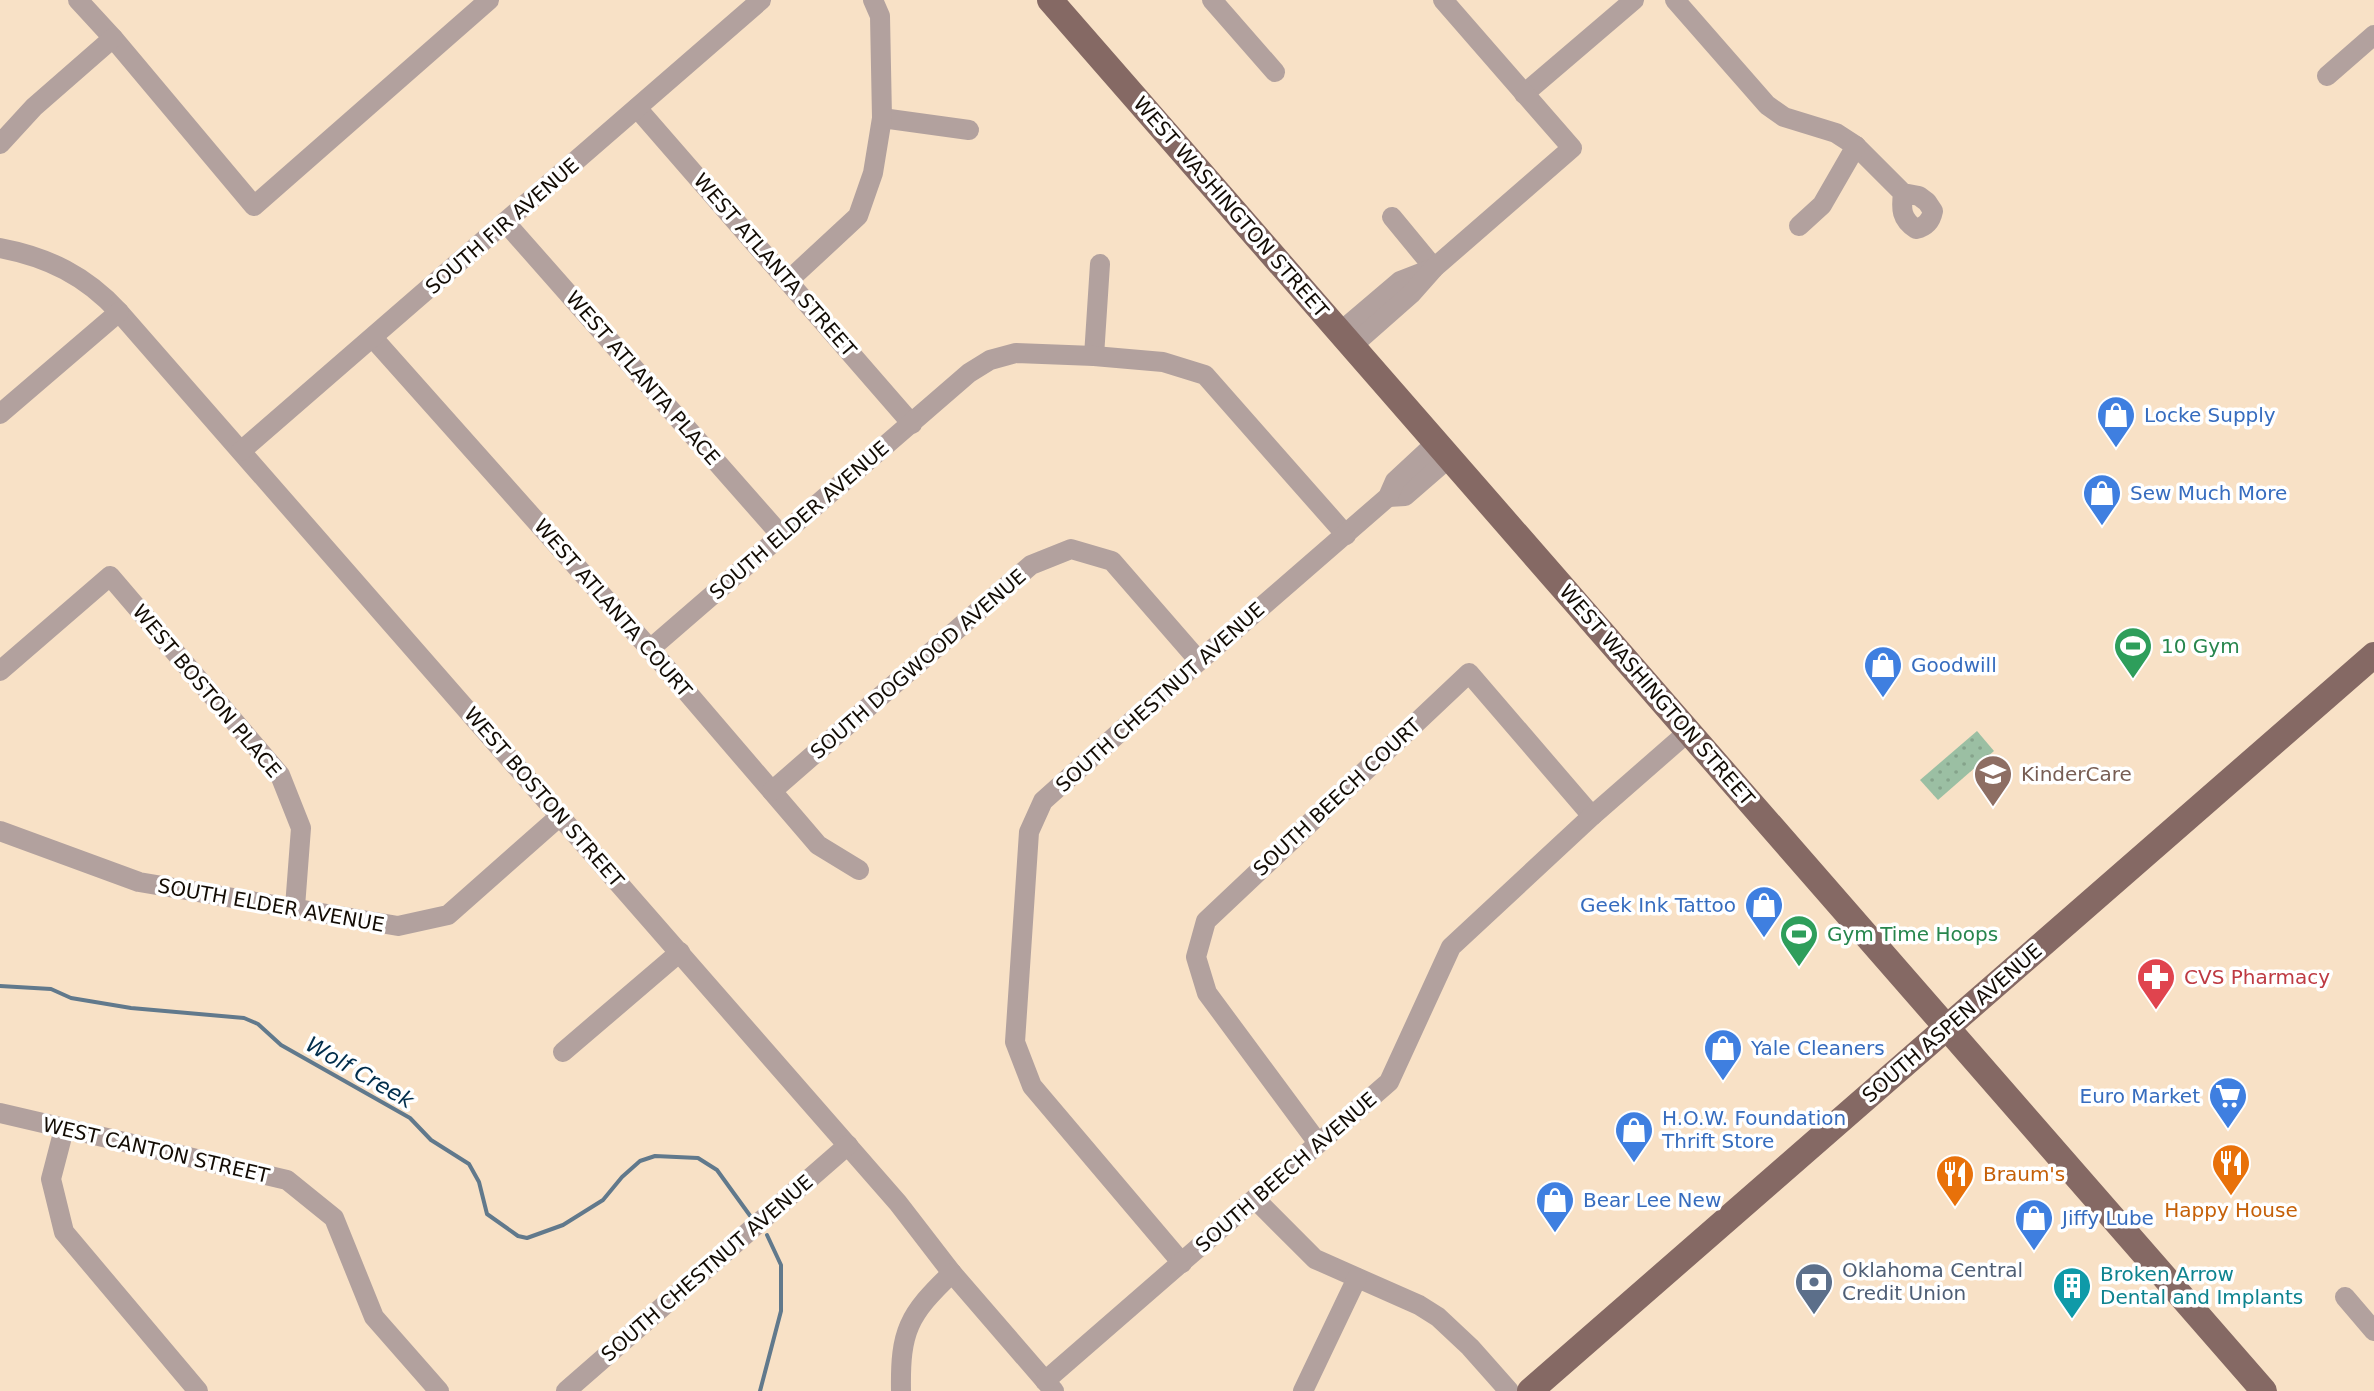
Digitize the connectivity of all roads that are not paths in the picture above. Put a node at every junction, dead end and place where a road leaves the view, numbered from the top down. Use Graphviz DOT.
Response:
graph roads {
  1 [pos="78,0"];
  2 [pos="489,0"];
  3 [pos="761,0"];
  4 [pos="873,0"];
  5 [pos="1050,0"];
  6 [pos="1212,0"];
  7 [pos="1443,0"];
  8 [pos="1634,0"];
  9 [pos="1675,0"];
  10 [pos="2374,35"];
  11 [pos="113,38"];
  12 [pos="1275,72"];
  13 [pos="2327,76"];
  14 [pos="1524,94"];
  15 [pos="637,108"];
  16 [pos="882,118"];
  17 [pos="969,130"];
  18 [pos="0,144"];
  19 [pos="1856,146"];
  20 [pos="1903,193"];
  21 [pos="1392,217"];
  22 [pos="506,223"];
  23 [pos="1799,226"];
  24 [pos="0,248"];
  25 [pos="1100,264"];
  26 [pos="1434,268"];
  27 [pos="789,280"];
  28 [pos="119,312"];
  29 [pos="373,338"];
  30 [pos="1346,339"];
  31 [pos="1094,356"];
  32 [pos="0,414"];
  33 [pos="912,424"];
  34 [pos="1444,450"];
  35 [pos="241,451"];
  36 [pos="780,534"];
  37 [pos="1346,535"];
  38 [pos="650,649"];
  39 [pos="2374,655"];
  40 [pos="1199,661"];
  41 [pos="0,671"];
  42 [pos="1688,732"];
  43 [pos="772,791"];
  44 [pos="560,816"];
  45 [pos="1592,816"];
  46 [pos="0,831"];
  47 [pos="859,870"];
  48 [pos="295,907"];
  49 [pos="680,952"];
  50 [pos="1948,1027"];
  51 [pos="563,1052"];
  52 [pos="0,1113"];
  53 [pos="64,1129"];
  54 [pos="1318,1143"];
  55 [pos="848,1145"];
  56 [pos="1255,1199"];
  57 [pos="1182,1263"];
  58 [pos="952,1273"];
  59 [pos="1357,1278"];
  60 [pos="2345,1297"];
  61 [pos="2374,1331"];
  62 [pos="1049,1386"];
  63 [pos="198,1391"];
  64 [pos="439,1391"];
  65 [pos="566,1391"];
  66 [pos="901,1391"];
  67 [pos="1303,1391"];
  68 [pos="1509,1391"];
  69 [pos="1530,1391"];
  70 [pos="2264,1391"];
  1 -- 11 [label="street"];
  2 -- 11 [label="street"];
  3 -- 15 [label="street, SOUTH FIR AVENUE"];
  4 -- 16 [label="street"];
  5 -- 30 [label="main road, WEST WASHINGTON STREET"];
  6 -- 12 [label="street"];
  7 -- 14 [label="street"];
  8 -- 14 [label="street"];
  9 -- 19 [label="street"];
  10 -- 13 [label="street"];
  11 -- 18 [label="street"];
  14 -- 26 [label="street"];
  15 -- 22 [label="street, SOUTH FIR AVENUE"];
  15 -- 27 [label="street, WEST ATLANTA STREET"];
  16 -- 17 [label="street"];
  16 -- 27 [label="street"];
  19 -- 20 [label="street"];
  19 -- 23 [label="street"];
  21 -- 26 [label="street"];
  22 -- 29 [label="street, SOUTH FIR AVENUE"];
  22 -- 36 [label="street, WEST ATLANTA PLACE"];
  24 -- 28 [label="street, WEST BOSTON STREET"];
  25 -- 31 [label="street"];
  26 -- 30 [label="street"];
  27 -- 33 [label="street, WEST ATLANTA STREET"];
  28 -- 32 [label="street"];
  28 -- 35 [label="street, WEST BOSTON STREET"];
  29 -- 35 [label="street, SOUTH FIR AVENUE"];
  29 -- 38 [label="street, WEST ATLANTA COURT"];
  30 -- 34 [label="main road, WEST WASHINGTON STREET"];
  31 -- 33 [label="street, SOUTH ELDER AVENUE"];
  31 -- 37 [label="street, SOUTH ELDER AVENUE"];
  33 -- 36 [label="street, SOUTH ELDER AVENUE"];
  34 -- 37 [label="street, SOUTH CHESTNUT AVENUE"];
  34 -- 42 [label="main road, WEST WASHINGTON STREET"];
  35 -- 44 [label="street, WEST BOSTON STREET"];
  36 -- 38 [label="street, SOUTH ELDER AVENUE"];
  37 -- 40 [label="street, SOUTH CHESTNUT AVENUE"];
  38 -- 43 [label="street, WEST ATLANTA COURT"];
  39 -- 50 [label="main road, SOUTH ASPEN AVENUE"];
  40 -- 43 [label="street, SOUTH DOGWOOD AVENUE"];
  40 -- 57 [label="street, SOUTH CHESTNUT AVENUE"];
  41 -- 48 [label="street, WEST BOSTON PLACE"];
  42 -- 45 [label="street, SOUTH BEECH AVENUE"];
  42 -- 50 [label="main road, WEST WASHINGTON STREET"];
  43 -- 47 [label="street, WEST ATLANTA COURT"];
  44 -- 48 [label="street, SOUTH ELDER AVENUE"];
  44 -- 49 [label="street, WEST BOSTON STREET"];
  45 -- 54 [label="street, SOUTH BEECH AVENUE"];
  45 -- 54 [label="street, SOUTH BEECH COURT"];
  46 -- 48 [label="street, SOUTH ELDER AVENUE"];
  49 -- 51 [label="street"];
  49 -- 55 [label="street, WEST BOSTON STREET"];
  50 -- 69 [label="main road, SOUTH ASPEN AVENUE"];
  50 -- 70 [label="main road, WEST WASHINGTON STREET"];
  52 -- 53 [label="street, WEST CANTON STREET"];
  53 -- 63 [label="street"];
  53 -- 64 [label="street, WEST CANTON STREET"];
  54 -- 56 [label="street, SOUTH BEECH AVENUE"];
  55 -- 58 [label="street, WEST BOSTON STREET"];
  55 -- 65 [label="street, SOUTH CHESTNUT AVENUE"];
  56 -- 57 [label="street, SOUTH BEECH AVENUE"];
  56 -- 59 [label="street"];
  57 -- 62 [label="street, SOUTH BEECH AVENUE"];
  58 -- 62 [label="street, WEST BOSTON STREET"];
  58 -- 66 [label="street"];
  59 -- 67 [label="street"];
  59 -- 68 [label="street"];
  60 -- 61 [label="street"];
}
